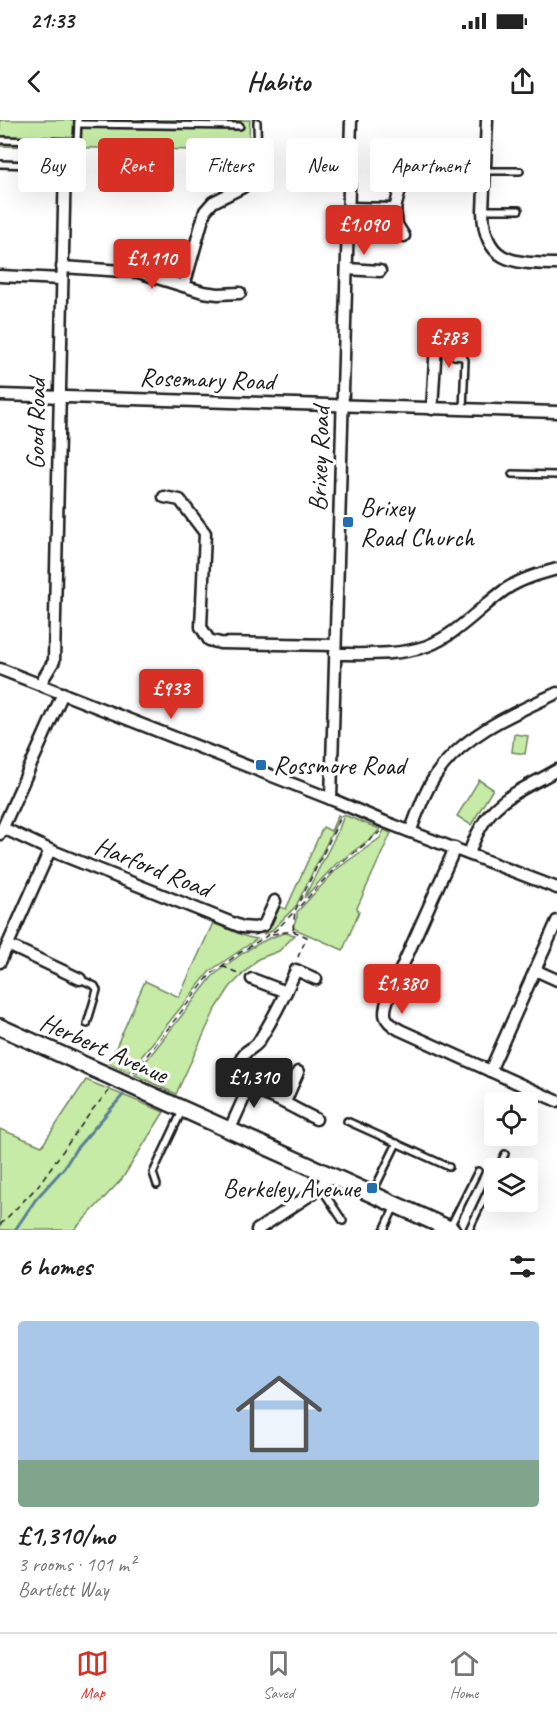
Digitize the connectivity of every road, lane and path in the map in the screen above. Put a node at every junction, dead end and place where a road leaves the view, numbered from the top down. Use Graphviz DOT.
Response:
graph roads {
  1 [pos="351,120"];
  2 [pos="488,120"];
  3 [pos="78,122"];
  4 [pos="257,122"];
  5 [pos="160,123"];
  6 [pos="240,126"];
  7 [pos="256,138"];
  8 [pos="487,138"];
  9 [pos="0,140"];
  10 [pos="0,164"];
  11 [pos="18,164"];
  12 [pos="490,171"];
  13 [pos="520,171"];
  14 [pos="64,192"];
  15 [pos="233,192"];
  16 [pos="399,192"];
  17 [pos="484,192"];
  18 [pos="349,208"];
  19 [pos="395,209"];
  20 [pos="483,210"];
  21 [pos="519,210"];
  22 [pos="404,236"];
  23 [pos="557,264"];
  24 [pos="347,270"];
  25 [pos="380,271"];
  26 [pos="61,273"];
  27 [pos="0,276"];
  28 [pos="184,286"];
  29 [pos="240,293"];
  30 [pos="437,328"];
  31 [pos="454,356"];
  32 [pos="0,395"];
  33 [pos="60,397"];
  34 [pos="343,406"];
  35 [pos="432,409"];
  36 [pos="463,410"];
  37 [pos="557,412"];
  38 [pos="513,474"];
  39 [pos="557,475"];
  40 [pos="164,498"];
  41 [pos="557,569"];
  42 [pos="335,649"];
  43 [pos="0,669"];
  44 [pos="40,684"];
  45 [pos="63,693"];
  46 [pos="557,693"];
  47 [pos="557,770"];
  48 [pos="331,799"];
  49 [pos="343,813"];
  50 [pos="1,831"];
  51 [pos="381,831"];
  52 [pos="410,832"];
  53 [pos="455,848"];
  54 [pos="50,850"];
  55 [pos="469,854"];
  56 [pos="557,888"];
  57 [pos="274,901"];
  58 [pos="297,908"];
  59 [pos="295,911"];
  60 [pos="557,921"];
  61 [pos="293,931"];
  62 [pos="271,934"];
  63 [pos="8,945"];
  64 [pos="0,962"];
  65 [pos="221,966"];
  66 [pos="296,970"];
  67 [pos="536,970"];
  68 [pos="80,979"];
  69 [pos="252,979"];
  70 [pos="316,979"];
  71 [pos="557,980"];
  72 [pos="286,992"];
  73 [pos="87,1024"];
  74 [pos="0,1027"];
  75 [pos="490,1071"];
  76 [pos="298,1072"];
  77 [pos="128,1085"];
  78 [pos="112,1088"];
  79 [pos="248,1089"];
  80 [pos="557,1101"];
  81 [pos="285,1102"];
  82 [pos="183,1110"];
  83 [pos="316,1119"];
  84 [pos="347,1121"];
  85 [pos="228,1131"];
  86 [pos="397,1143"];
  87 [pos="505,1154"];
  88 [pos="503,1158"];
  89 [pos="449,1167"];
  90 [pos="478,1171"];
  91 [pos="324,1181"];
  92 [pos="157,1185"];
  93 [pos="373,1194"];
  94 [pos="484,1198"];
  95 [pos="396,1205"];
  96 [pos="343,1221"];
  97 [pos="0,1225"];
  98 [pos="450,1229"];
  99 [pos="257,1230"];
  100 [pos="384,1230"];
  101 [pos="469,1230"];
  1 -- 18 [label="street, Brixey Road"];
  2 -- 8 [label="street"];
  3 -- 5 [label="lane"];
  3 -- 9 [label="lane"];
  4 -- 7 [label="lane"];
  5 -- 6 [label="lane"];
  10 -- 11 [label="lane"];
  12 -- 13 [label="lane"];
  14 -- 26 [label="street, Good Road"];
  15 -- 28 [label="street"];
  16 -- 19 [label="street"];
  17 -- 20 [label="street"];
  18 -- 19 [label="street"];
  18 -- 24 [label="street, Brixey Road"];
  19 -- 22 [label="street"];
  20 -- 21 [label="lane"];
  20 -- 23 [label="street"];
  24 -- 25 [label="street"];
  24 -- 34 [label="street, Brixey Road"];
  26 -- 27 [label="street"];
  26 -- 28 [label="street"];
  26 -- 33 [label="street, Good Road"];
  28 -- 29 [label="street"];
  30 -- 35 [label="street"];
  31 -- 36 [label="lane"];
  32 -- 33 [label="street, Rosemary Road"];
  33 -- 34 [label="street, Rosemary Road"];
  33 -- 44 [label="street, Good Road"];
  34 -- 35 [label="street, Rosemary Road"];
  34 -- 42 [label="street, Brixey Road"];
  35 -- 36 [label="street, Rosemary Road"];
  36 -- 37 [label="street, Rosemary Road"];
  38 -- 39 [label="lane"];
  40 -- 42 [label="street"];
  41 -- 42 [label="street"];
  42 -- 48 [label="street, Brixey Road"];
  43 -- 44 [label="street"];
  44 -- 45 [label="street"];
  45 -- 48 [label="street"];
  45 -- 50 [label="street"];
  46 -- 52 [label="street"];
  47 -- 55 [label="street"];
  48 -- 52 [label="street"];
  49 -- 58 [label="path"];
  50 -- 54 [label="street, Harford Road"];
  51 -- 58 [label="path"];
  52 -- 53 [label="street"];
  53 -- 55 [label="street"];
  53 -- 75 [label="street"];
  54 -- 57 [label="street, Harford Road"];
  54 -- 63 [label="street"];
  55 -- 56 [label="street"];
  58 -- 59 [label="path"];
  59 -- 61 [label="path"];
  59 -- 62 [label="path"];
  60 -- 67 [label="street"];
  61 -- 62 [label="path"];
  61 -- 66 [label="path"];
  62 -- 65 [label="path"];
  63 -- 64 [label="street"];
  63 -- 68 [label="street"];
  65 -- 69 [label="path"];
  65 -- 77 [label="path"];
  66 -- 70 [label="street"];
  66 -- 72 [label="street"];
  67 -- 71 [label="street"];
  67 -- 75 [label="street"];
  68 -- 73 [label="lane"];
  69 -- 72 [label="street"];
  72 -- 79 [label="street"];
  74 -- 77 [label="street, Herbert Avenue"];
  75 -- 80 [label="street"];
  76 -- 81 [label="street"];
  77 -- 82 [label="street, Herbert Avenue"];
  78 -- 97 [label="path"];
  79 -- 81 [label="street"];
  79 -- 85 [label="street"];
  81 -- 83 [label="street"];
  82 -- 85 [label="street, Herbert Avenue"];
  82 -- 92 [label="lane"];
  84 -- 86 [label="lane"];
  85 -- 91 [label="street, Herbert Avenue"];
  86 -- 89 [label="lane"];
  86 -- 93 [label="lane"];
  87 -- 88 [label="lane"];
  90 -- 98 [label="lane"];
  91 -- 93 [label="street, Herbert Avenue"];
  91 -- 96 [label="lane"];
  91 -- 99 [label="street"];
  93 -- 95 [label="street, Herbert Avenue"];
  94 -- 101 [label="lane"];
  95 -- 98 [label="street, Herbert Avenue"];
  95 -- 100 [label="lane"];
}
